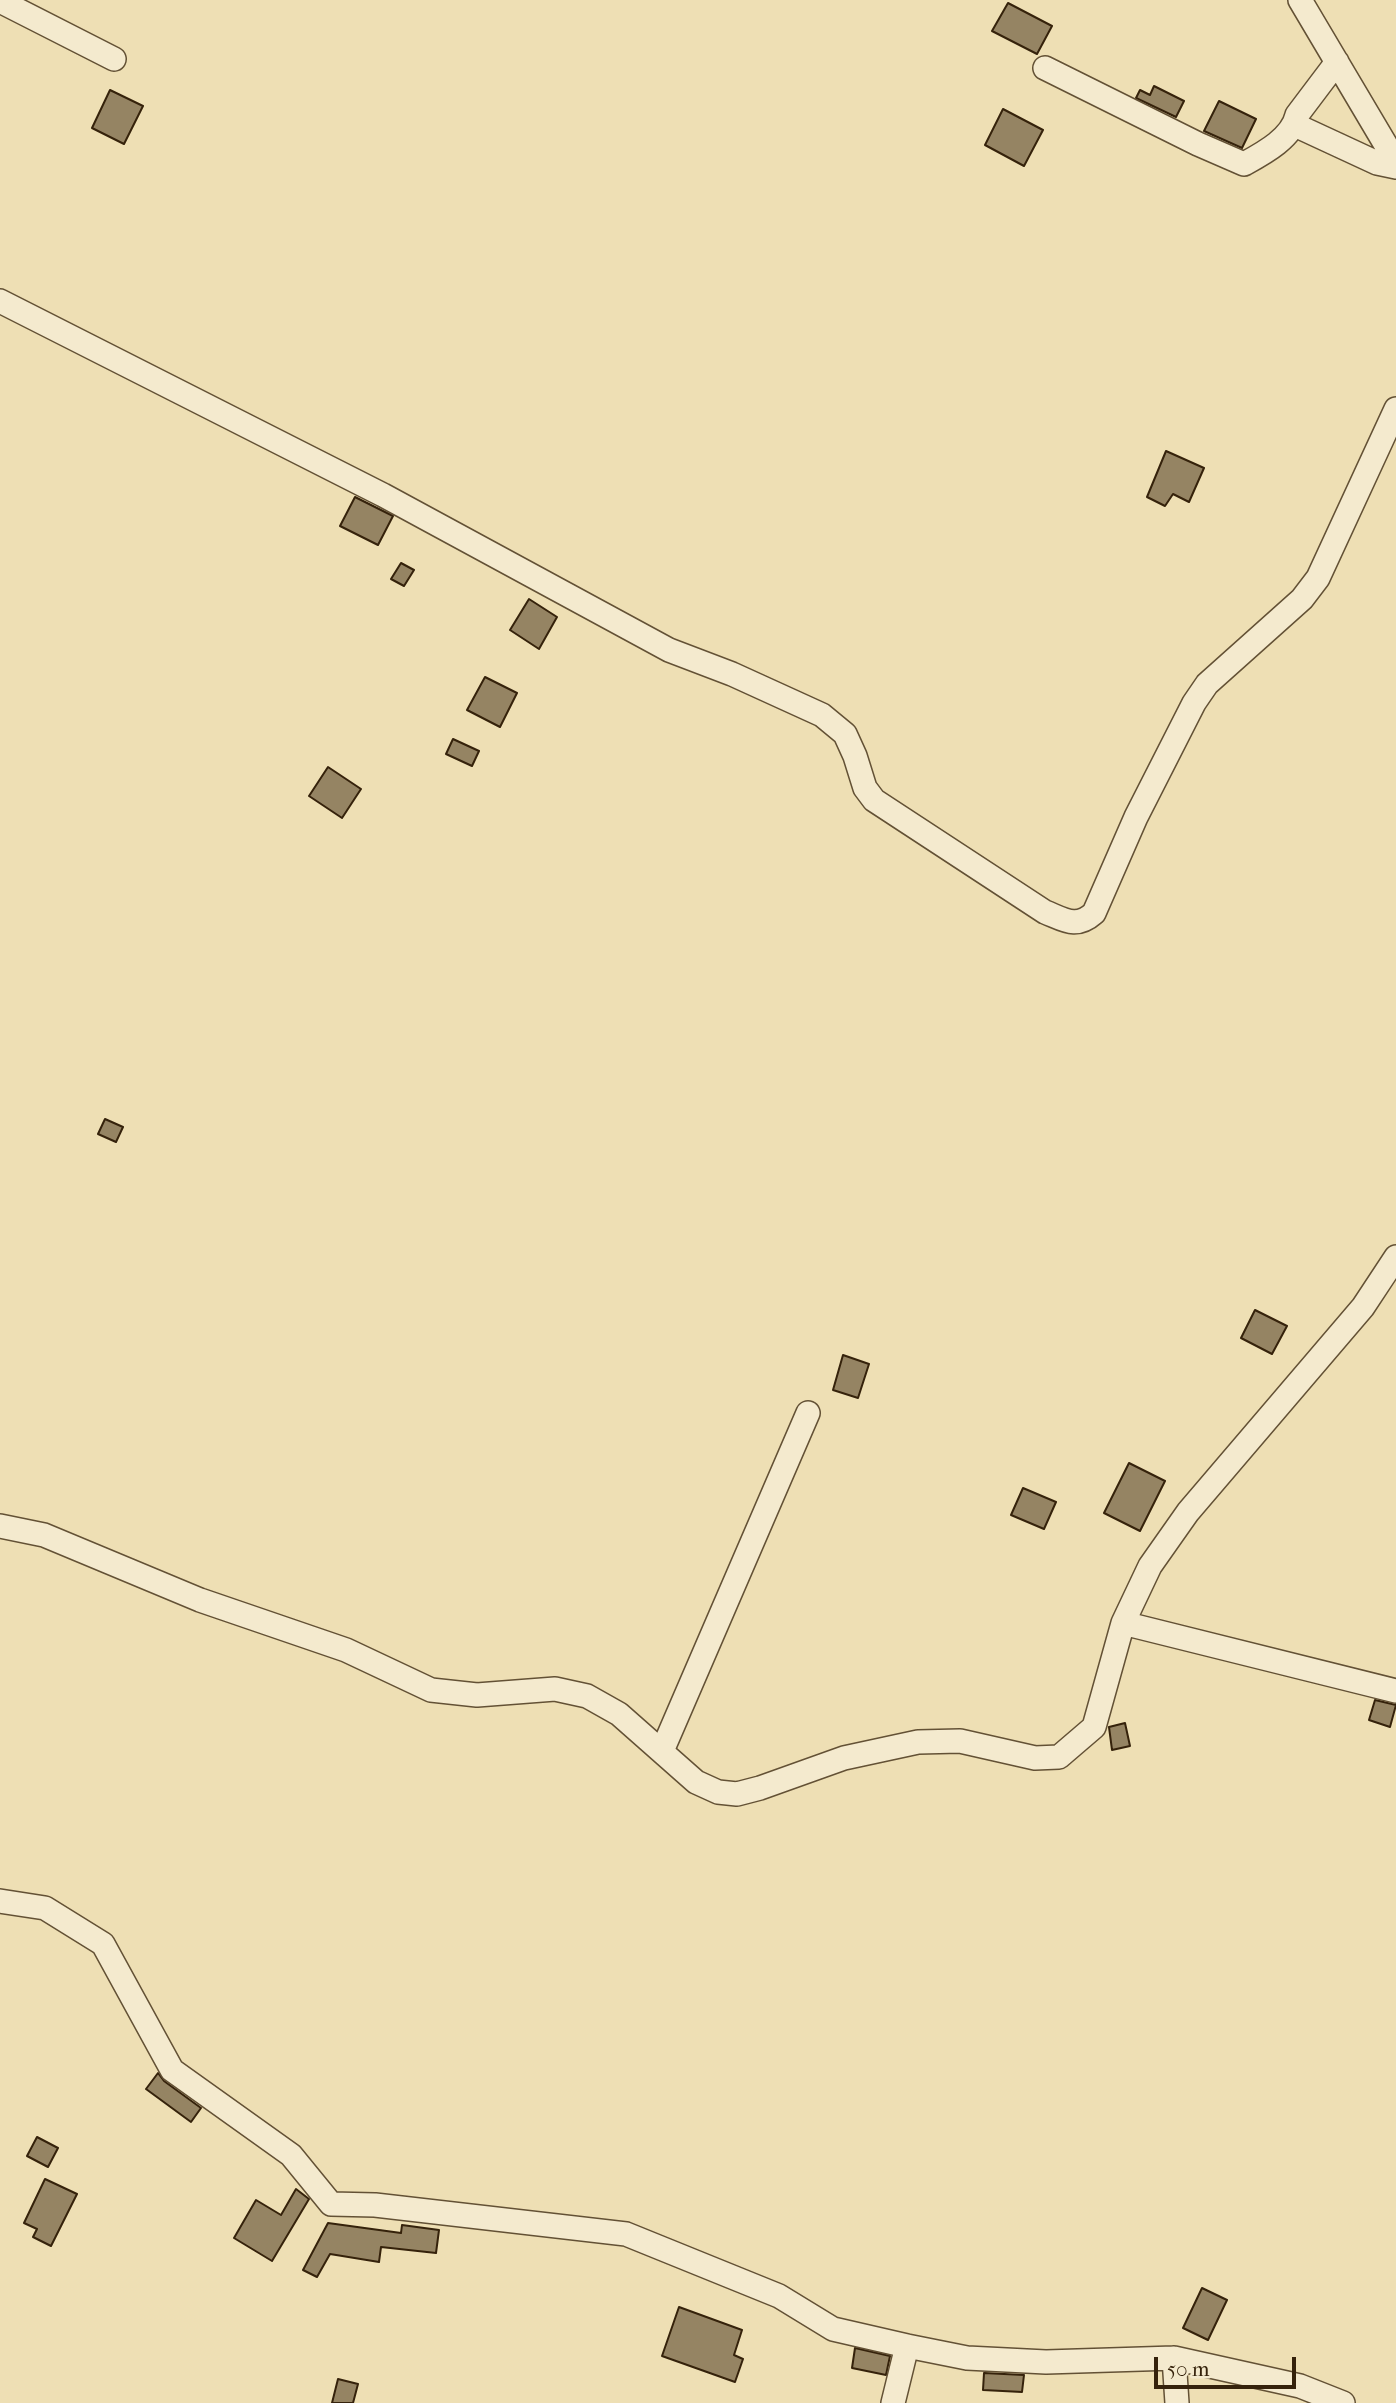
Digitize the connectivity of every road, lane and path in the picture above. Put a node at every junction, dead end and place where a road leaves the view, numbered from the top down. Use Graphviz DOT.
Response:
graph roads {
  1 [pos="1300,0"];
  2 [pos="0,1"];
  3 [pos="114,59"];
  4 [pos="1337,62"];
  5 [pos="1045,68"];
  6 [pos="1295,125"];
  7 [pos="1396,162"];
  8 [pos="1396,167"];
  9 [pos="0,301"];
  10 [pos="1396,409"];
  11 [pos="1396,1257"];
  12 [pos="808,1413"];
  13 [pos="0,1526"];
  14 [pos="1123,1623"];
  15 [pos="1396,1691"];
  16 [pos="662,1751"];
  17 [pos="0,1901"];
  18 [pos="907,2346"];
  19 [pos="1174,2358"];
  20 [pos="893,2403"];
  21 [pos="1177,2403"];
  22 [pos="1343,2403"];
  1 -- 4 [label="street"];
  2 -- 3 [label="street"];
  4 -- 6 [label="street"];
  4 -- 7 [label="street"];
  5 -- 6 [label="street"];
  6 -- 8 [label="street"];
  9 -- 10 [label="street"];
  11 -- 14 [label="street"];
  12 -- 16 [label="street"];
  13 -- 16 [label="street"];
  14 -- 15 [label="street"];
  14 -- 16 [label="street"];
  17 -- 18 [label="street"];
  18 -- 19 [label="street"];
  18 -- 20 [label="street"];
  19 -- 21 [label="street"];
  19 -- 22 [label="street"];
}
